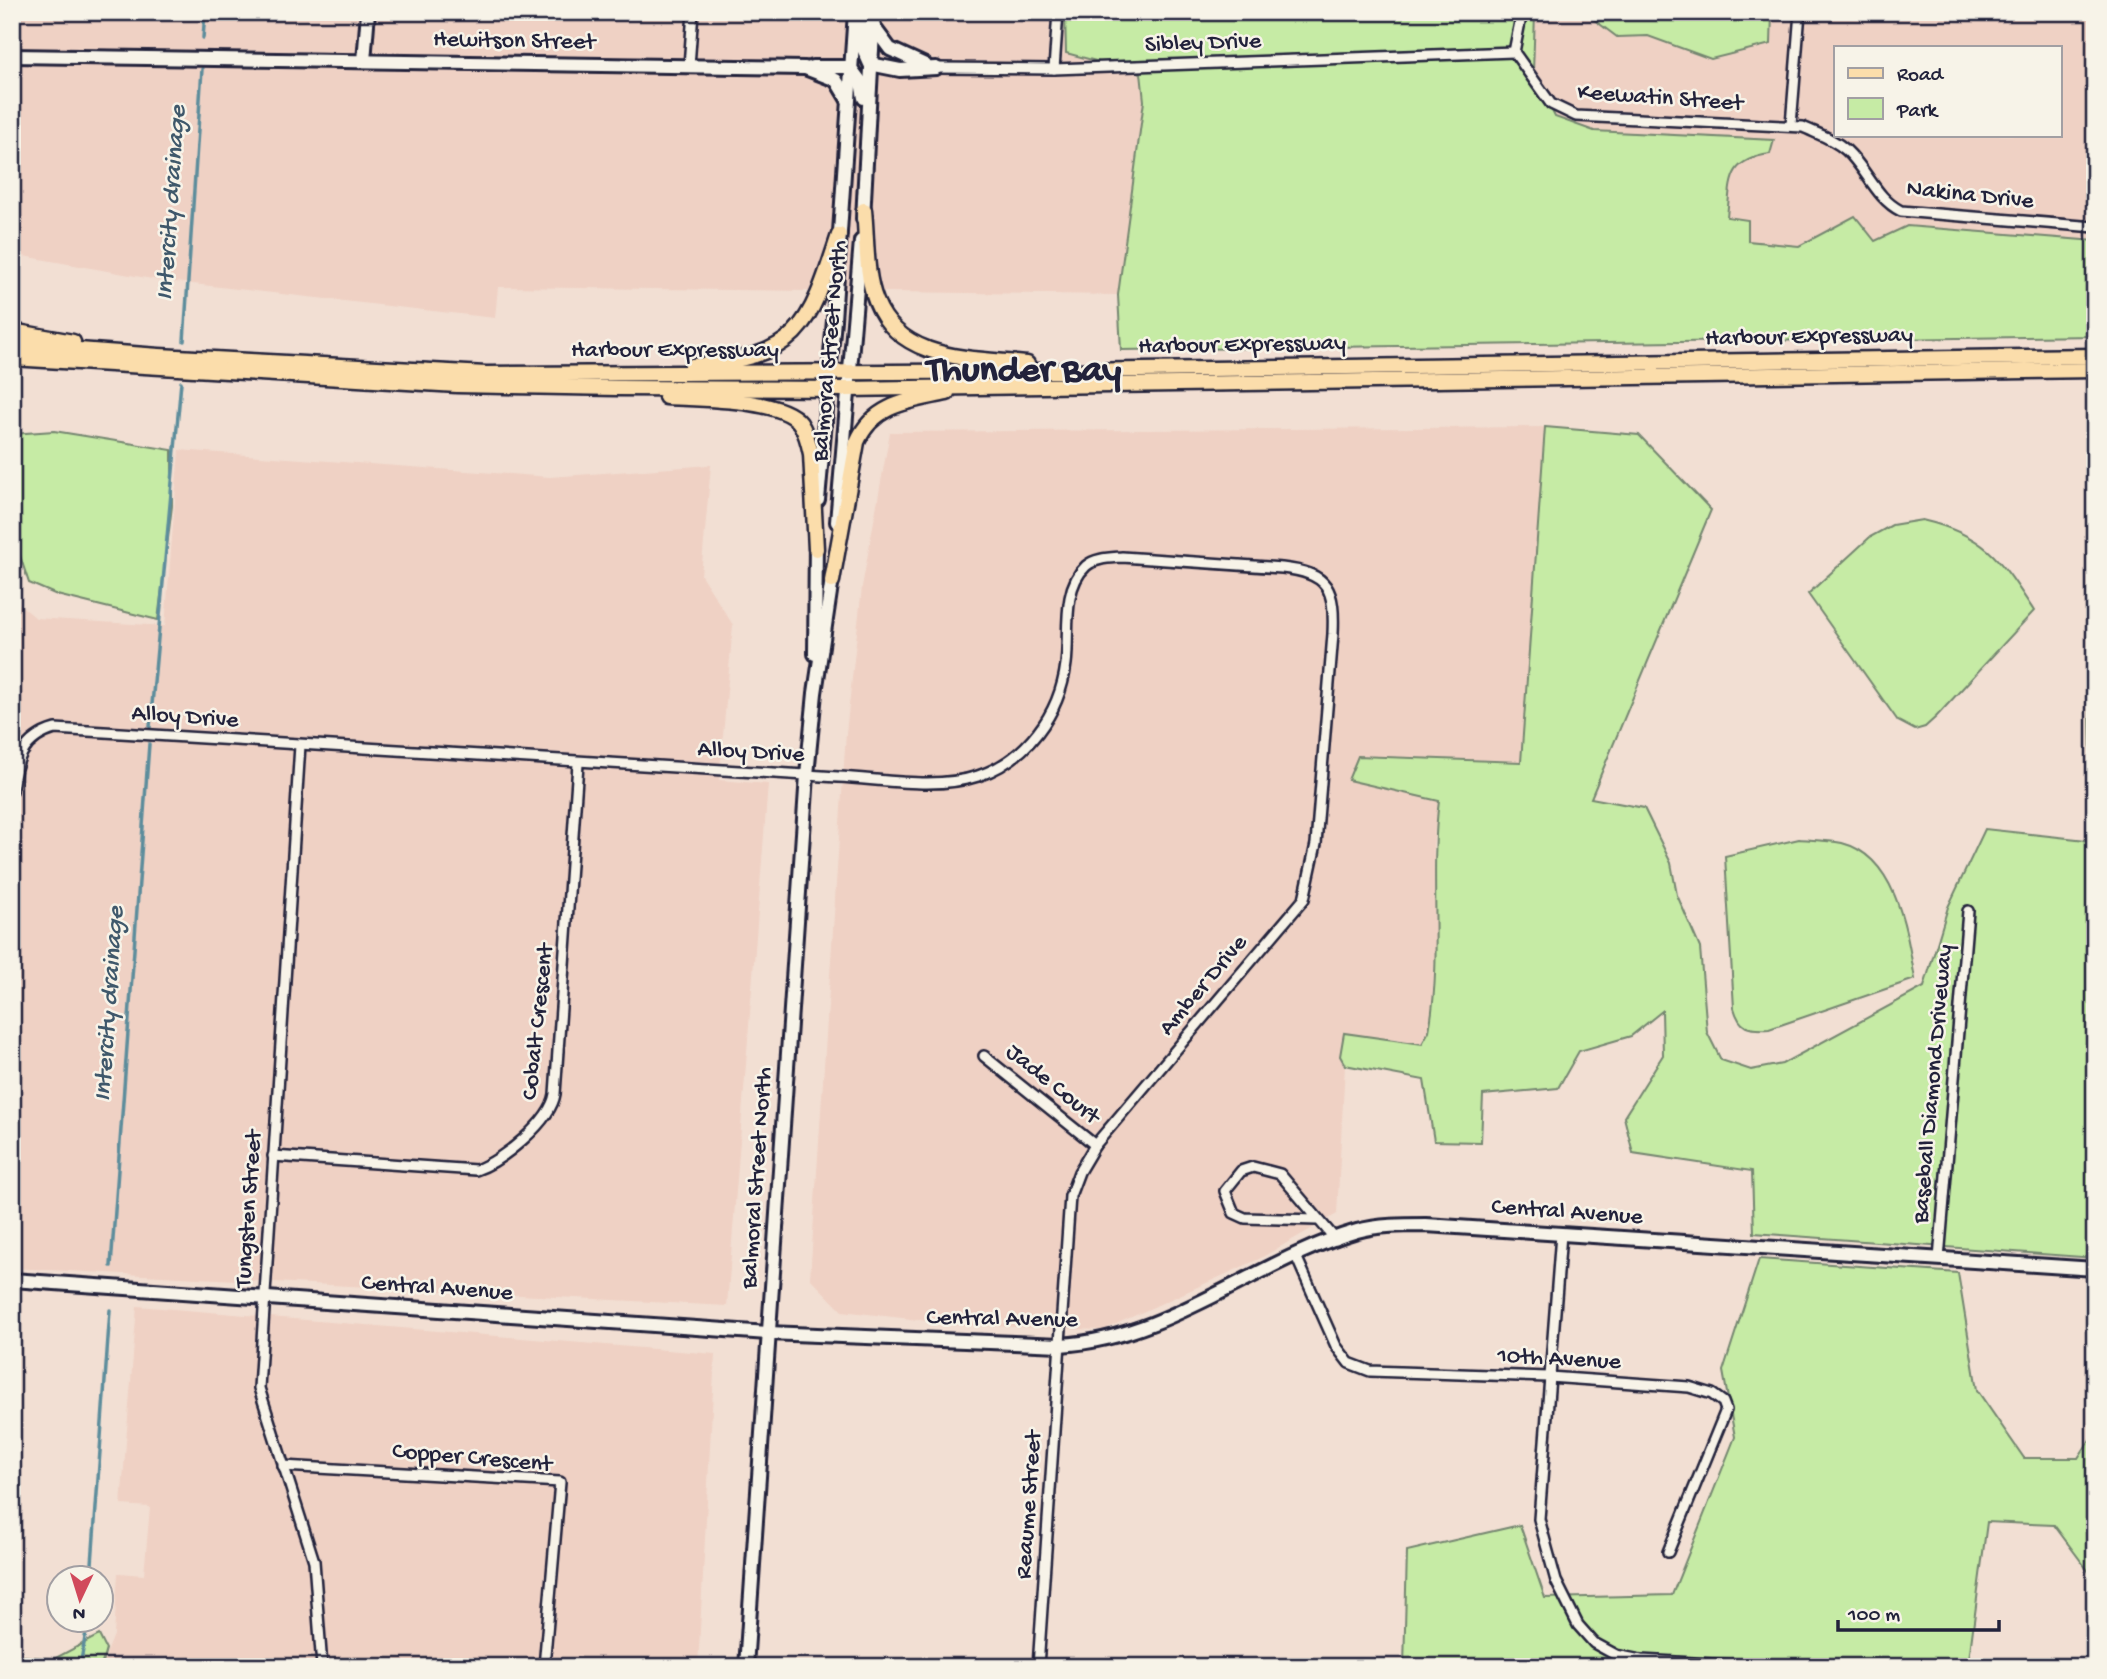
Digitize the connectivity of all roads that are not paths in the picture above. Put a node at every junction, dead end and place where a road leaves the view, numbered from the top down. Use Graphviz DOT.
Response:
graph roads {
  1 [pos="368,12"];
  2 [pos="693,12"];
  3 [pos="855,12"];
  4 [pos="863,12"];
  5 [pos="874,12"];
  6 [pos="1058,12"];
  7 [pos="1522,12"];
  8 [pos="1800,12"];
  9 [pos="873,26"];
  10 [pos="1514,52"];
  11 [pos="12,57"];
  12 [pos="365,61"];
  13 [pos="870,64"];
  14 [pos="689,66"];
  15 [pos="805,68"];
  16 [pos="850,68"];
  17 [pos="936,68"];
  18 [pos="1054,69"];
  19 [pos="848,100"];
  20 [pos="1791,125"];
  21 [pos="865,174"];
  22 [pos="864,210"];
  23 [pos="2095,226"];
  24 [pos="839,235"];
  25 [pos="12,331"];
  26 [pos="12,345"];
  27 [pos="143,355"];
  28 [pos="2095,356"];
  29 [pos="12,359"];
  30 [pos="2095,370"];
  31 [pos="1094,371"];
  32 [pos="849,373"];
  33 [pos="603,374"];
  34 [pos="829,380"];
  35 [pos="974,386"];
  36 [pos="571,387"];
  37 [pos="847,389"];
  38 [pos="816,549"];
  39 [pos="832,581"];
  40 [pos="1333,634"];
  41 [pos="815,693"];
  42 [pos="300,745"];
  43 [pos="578,764"];
  44 [pos="807,775"];
  45 [pos="12,791"];
  46 [pos="1968,911"];
  47 [pos="984,1056"];
  48 [pos="1095,1145"];
  49 [pos="273,1156"];
  50 [pos="1317,1220"];
  51 [pos="1561,1234"];
  52 [pos="1336,1240"];
  53 [pos="1296,1256"];
  54 [pos="1939,1259"];
  55 [pos="2095,1269"];
  56 [pos="12,1280"];
  57 [pos="264,1298"];
  58 [pos="768,1333"];
  59 [pos="1060,1345"];
  60 [pos="1549,1377"];
  61 [pos="283,1466"];
  62 [pos="1668,1552"];
  63 [pos="322,1667"];
  64 [pos="544,1667"];
  65 [pos="746,1667"];
  66 [pos="1038,1667"];
  67 [pos="1763,1667"];
  1 -- 12 [label="main road"];
  2 -- 14 [label="street"];
  3 -- 16 [label="main road, Balmoral Street North"];
  4 -- 13 [label="main road"];
  5 -- 9 [label="main road, Balmoral Street North"];
  6 -- 18 [label="street"];
  7 -- 10 [label="street"];
  8 -- 20 [label="street"];
  9 -- 13 [label="main road, Balmoral Street North"];
  9 -- 17 [label="main road"];
  10 -- 18 [label="street, Sibley Drive"];
  10 -- 20 [label="street, Keewatin Street"];
  11 -- 12 [label="main road, Hewitson Street"];
  12 -- 14 [label="main road, Hewitson Street"];
  13 -- 17 [label="main road"];
  13 -- 21 [label="main road, Balmoral Street North"];
  14 -- 15 [label="main road, Hewitson Street"];
  15 -- 16 [label="main road, Hewitson Street"];
  15 -- 19 [label="main road"];
  16 -- 19 [label="main road, Balmoral Street North"];
  16 -- 21 [label="main road"];
  17 -- 18 [label="street, Sibley Drive"];
  19 -- 24 [label="main road, Balmoral Street North"];
  20 -- 23 [label="street, Nakina Drive"];
  21 -- 22 [label="main road, Balmoral Street North"];
  22 -- 31 [label="main road"];
  22 -- 32 [label="main road, Balmoral Street North"];
  24 -- 33 [label="main road"];
  24 -- 34 [label="main road, Balmoral Street North"];
  25 -- 27 [label="main road"];
  26 -- 27 [label="main road, Harbour Expressway"];
  27 -- 33 [label="main road, Harbour Expressway"];
  28 -- 31 [label="main road, Harbour Expressway"];
  29 -- 36 [label="main road, Harbour Expressway"];
  30 -- 35 [label="main road, Harbour Expressway"];
  31 -- 32 [label="main road, Harbour Expressway"];
  32 -- 34 [label="main road, Harbour Expressway"];
  32 -- 37 [label="main road, Balmoral Street North"];
  33 -- 34 [label="main road, Harbour Expressway"];
  34 -- 36 [label="main road, Harbour Expressway"];
  34 -- 37 [label="main road, Harbour Expressway"];
  34 -- 38 [label="main road, Balmoral Street North"];
  35 -- 37 [label="main road, Harbour Expressway"];
  35 -- 39 [label="main road"];
  36 -- 38 [label="main road"];
  37 -- 39 [label="main road, Balmoral Street North"];
  38 -- 41 [label="main road, Balmoral Street North"];
  39 -- 41 [label="main road, Balmoral Street North"];
  40 -- 44 [label="street, Alloy Drive"];
  40 -- 48 [label="street, Amber Drive"];
  41 -- 44 [label="main road, Balmoral Street North"];
  42 -- 43 [label="street, Alloy Drive"];
  42 -- 45 [label="street, Alloy Drive"];
  42 -- 49 [label="street, Tungsten Street"];
  43 -- 44 [label="street, Alloy Drive"];
  43 -- 49 [label="street, Cobalt Crescent"];
  44 -- 58 [label="main road, Balmoral Street North"];
  46 -- 54 [label="street, Baseball Diamond Driveway"];
  47 -- 48 [label="street, Jade Court"];
  48 -- 59 [label="street, Amber Drive"];
  49 -- 57 [label="street, Tungsten Street"];
  50 -- 50 [label="street"];
  50 -- 52 [label="street"];
  51 -- 52 [label="main road, Central Avenue"];
  51 -- 54 [label="main road, Central Avenue"];
  51 -- 60 [label="street"];
  52 -- 53 [label="main road, Central Avenue"];
  53 -- 59 [label="main road, Central Avenue"];
  53 -- 60 [label="street, 10th Avenue"];
  54 -- 55 [label="main road, Central Avenue"];
  56 -- 57 [label="main road, Central Avenue"];
  57 -- 58 [label="main road, Central Avenue"];
  57 -- 61 [label="street, Tungsten Street"];
  58 -- 59 [label="main road, Central Avenue"];
  58 -- 65 [label="main road, Balmoral Street North"];
  59 -- 66 [label="street, Reaume Street"];
  60 -- 62 [label="street, 10th Avenue"];
  60 -- 67 [label="street"];
  61 -- 63 [label="street, Tungsten Street"];
  61 -- 64 [label="street, Copper Crescent"];
}
